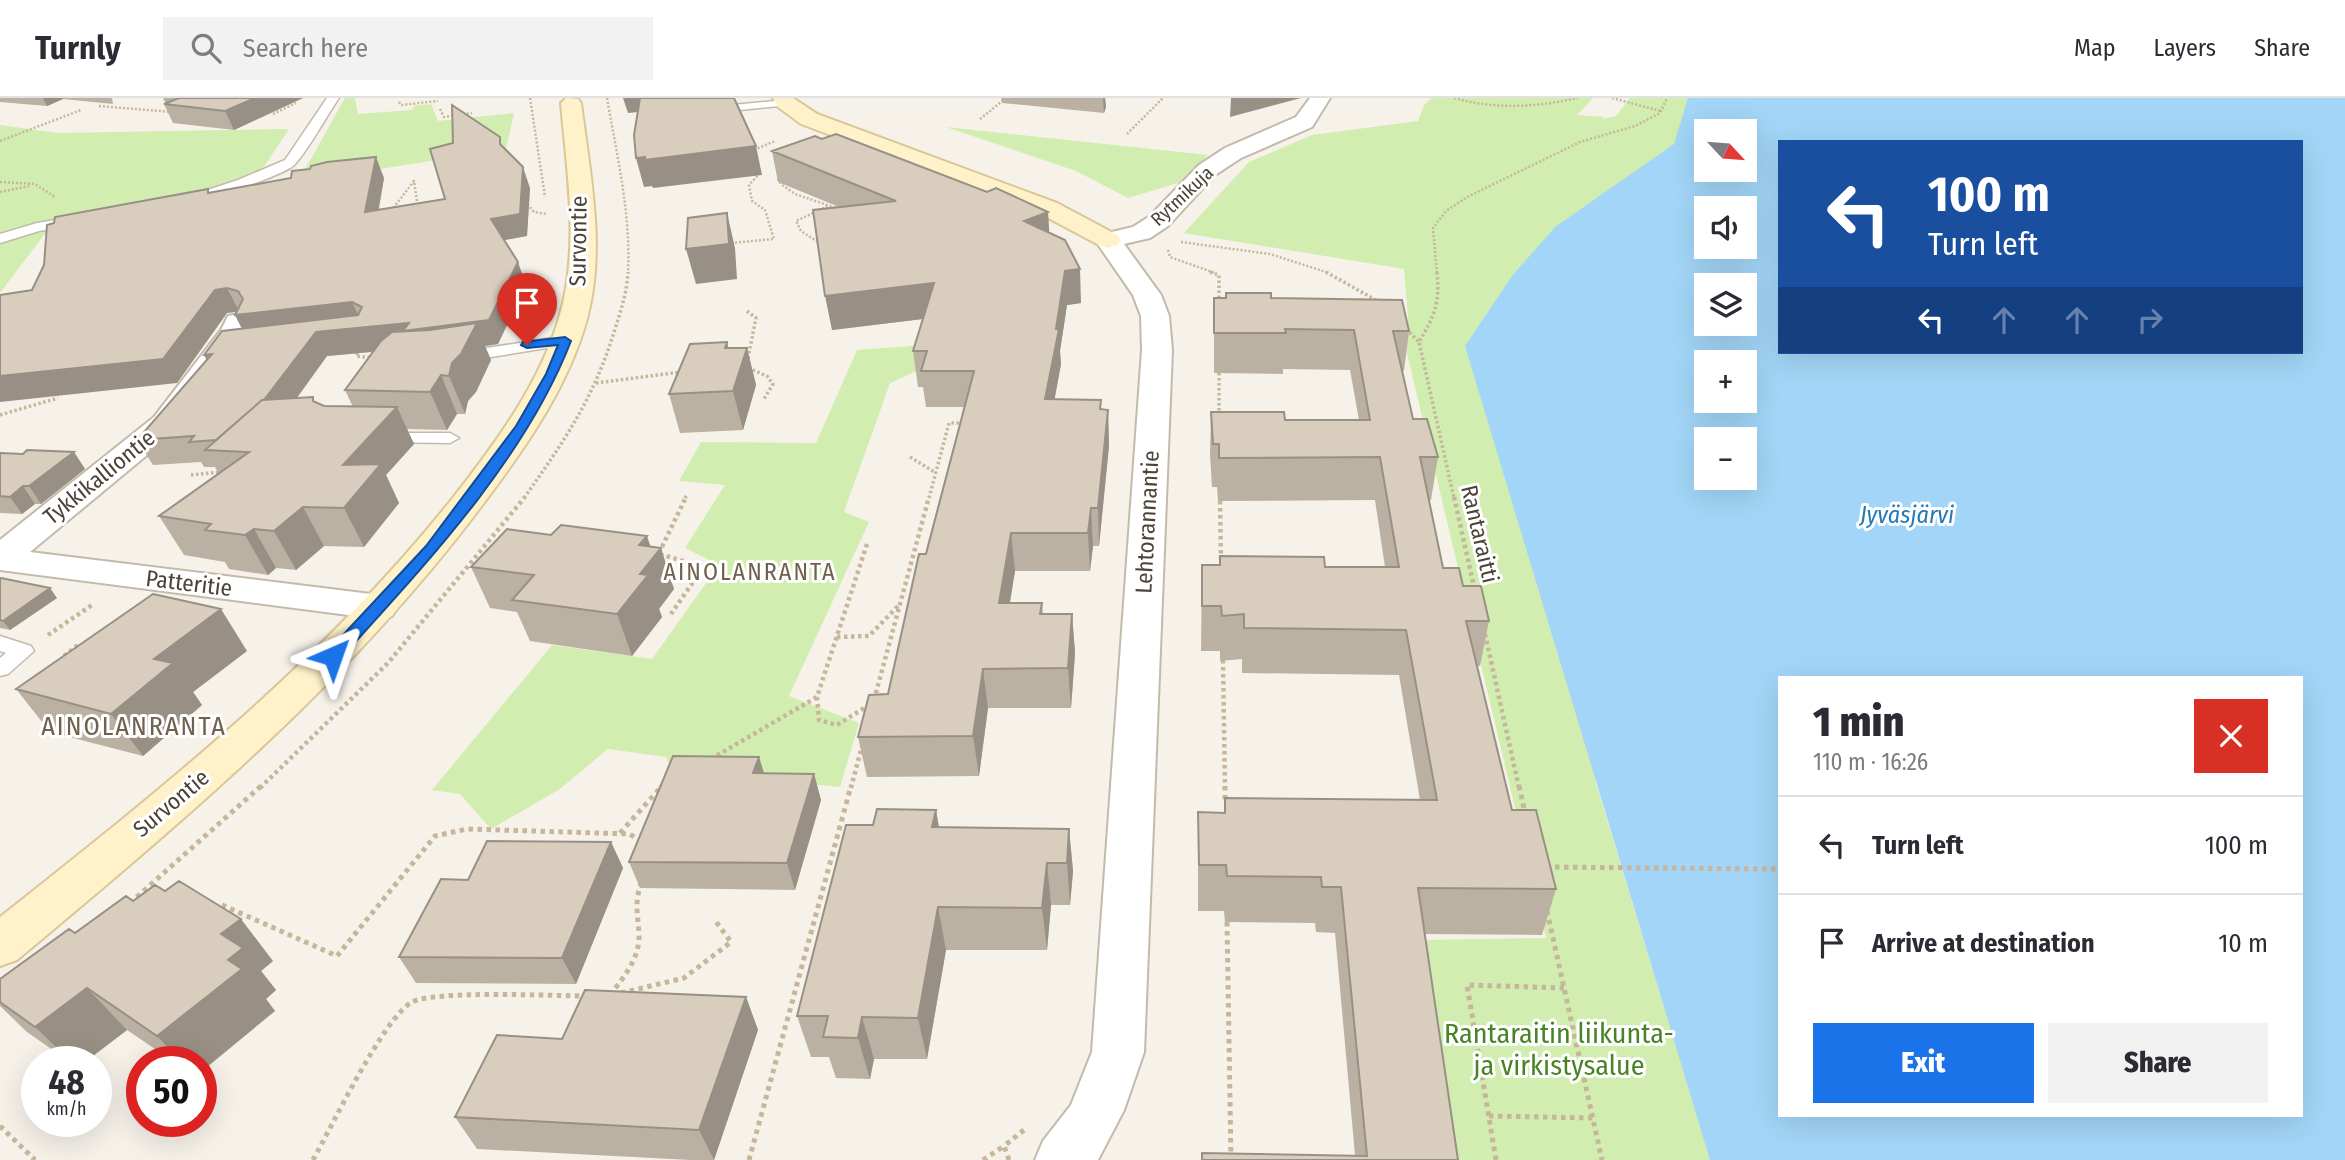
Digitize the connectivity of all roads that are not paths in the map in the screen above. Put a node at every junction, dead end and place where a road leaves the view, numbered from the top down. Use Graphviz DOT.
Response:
graph roads {
  1 [pos="333,98"];
  2 [pos="1320,98"];
  3 [pos="569,100"];
  4 [pos="784,101"];
  5 [pos="700,111"];
  6 [pos="184,202"];
  7 [pos="91,218"];
  8 [pos="0,239"];
  9 [pos="1108,240"];
  10 [pos="552,328"];
  11 [pos="233,340"];
  12 [pos="445,360"];
  13 [pos="365,437"];
  14 [pos="450,438"];
  15 [pos="0,559"];
  16 [pos="379,607"];
  17 [pos="0,643"];
  18 [pos="0,669"];
  19 [pos="0,946"];
  20 [pos="1063,1160"];
  1 -- 6 [label="lane"];
  2 -- 9 [label="street, Rytmikuja"];
  3 -- 10 [label="main road, Survontie"];
  4 -- 5 [label="lane"];
  4 -- 9 [label="main road, Lehtorannantie"];
  7 -- 8 [label="lane"];
  9 -- 20 [label="street, Lehtorannantie"];
  10 -- 12 [label="lane"];
  10 -- 16 [label="main road, Survontie"];
  11 -- 15 [label="street, Tykkikalliontie"];
  13 -- 14 [label="lane"];
  15 -- 16 [label="street, Patteritie"];
  16 -- 19 [label="main road, Survontie"];
  17 -- 18 [label="lane"];
}
